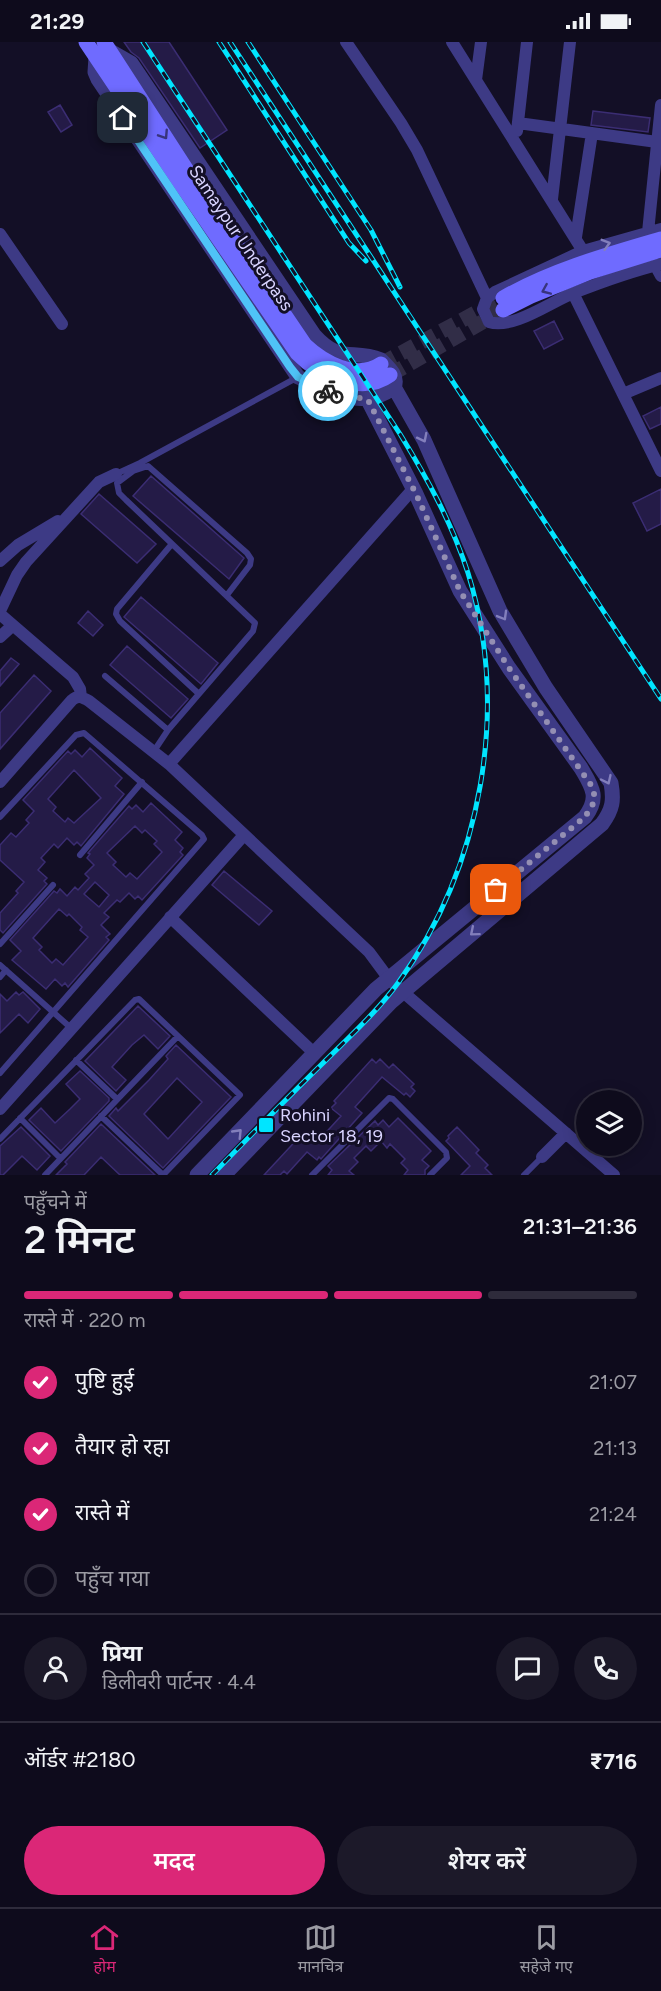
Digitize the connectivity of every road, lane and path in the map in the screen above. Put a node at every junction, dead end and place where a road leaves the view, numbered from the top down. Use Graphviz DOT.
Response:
graph roads {
  1 [pos="86,42"];
  2 [pos="346,42"];
  3 [pos="452,42"];
  4 [pos="481,42"];
  5 [pos="527,42"];
  6 [pos="570,42"];
  7 [pos="103,50"];
  8 [pos="476,80"];
  9 [pos="661,105"];
  10 [pos="518,123"];
  11 [pos="560,129"];
  12 [pos="592,133"];
  13 [pos="516,142"];
  14 [pos="657,142"];
  15 [pos="552,200"];
  16 [pos="661,229"];
  17 [pos="0,234"];
  18 [pos="654,235"];
  19 [pos="576,237"];
  20 [pos="661,250"];
  21 [pos="583,251"];
  22 [pos="659,268"];
  23 [pos="573,293"];
  24 [pos="498,302"];
  25 [pos="62,324"];
  26 [pos="388,376"];
  27 [pos="298,377"];
  28 [pos="661,378"];
  29 [pos="623,394"];
  30 [pos="368,400"];
  31 [pos="661,471"];
  32 [pos="116,474"];
  33 [pos="413,489"];
  34 [pos="72,513"];
  35 [pos="171,544"];
  36 [pos="0,561"];
  37 [pos="227,595"];
  38 [pos="0,612"];
  39 [pos="12,626"];
  40 [pos="0,637"];
  41 [pos="105,676"];
  42 [pos="199,694"];
  43 [pos="81,697"];
  44 [pos="168,730"];
  45 [pos="154,751"];
  46 [pos="169,764"];
  47 [pos="0,782"];
  48 [pos="142,782"];
  49 [pos="594,802"];
  50 [pos="612,808"];
  51 [pos="0,817"];
  52 [pos="244,835"];
  53 [pos="80,855"];
  54 [pos="52,885"];
  55 [pos="170,917"];
  56 [pos="0,944"];
  57 [pos="0,965"];
  58 [pos="6,970"];
  59 [pos="0,977"];
  60 [pos="389,979"];
  61 [pos="403,992"];
  62 [pos="53,1012"];
  63 [pos="71,1029"];
  64 [pos="178,1036"];
  65 [pos="314,1053"];
  66 [pos="76,1060"];
  67 [pos="0,1073"];
  68 [pos="117,1099"];
  69 [pos="0,1109"];
  70 [pos="101,1116"];
  71 [pos="20,1118"];
  72 [pos="567,1133"];
  73 [pos="0,1139"];
  74 [pos="542,1157"];
  75 [pos="60,1158"];
  76 [pos="45,1175"];
  77 [pos="163,1175"];
  78 [pos="197,1175"];
  79 [pos="224,1175"];
  80 [pos="312,1175"];
  81 [pos="430,1175"];
  82 [pos="524,1175"];
  83 [pos="614,1175"];
  1 -- 7 [label="main road, Samaypur Underpass"];
  2 -- 24 [label="street"];
  3 -- 8 [label="street"];
  4 -- 8 [label="street"];
  5 -- 10 [label="street"];
  6 -- 11 [label="street"];
  7 -- 26 [label="main road, Samaypur Underpass"];
  7 -- 26 [label="street"];
  7 -- 27 [label="street"];
  8 -- 13 [label="street"];
  9 -- 14 [label="street"];
  10 -- 11 [label="street"];
  10 -- 13 [label="street"];
  11 -- 12 [label="street"];
  11 -- 15 [label="street"];
  12 -- 14 [label="street"];
  12 -- 19 [label="street"];
  13 -- 15 [label="street"];
  14 -- 18 [label="street"];
  15 -- 19 [label="street"];
  16 -- 18 [label="street"];
  17 -- 25 [label="street"];
  21 -- 18 [label="street, one-way"];
  18 -- 24 [label="main road"];
  19 -- 21 [label="street"];
  20 -- 24 [label="main road, one-way"];
  21 -- 24 [label="street"];
  22 -- 23 [label="street"];
  23 -- 24 [label="street"];
  23 -- 29 [label="street"];
  26 -- 30 [label="street"];
  26 -- 50 [label="street, one-way"];
  27 -- 30 [label="street"];
  27 -- 32 [label="lane"];
  28 -- 29 [label="street"];
  29 -- 31 [label="street"];
  30 -- 33 [label="street"];
  32 -- 34 [label="street"];
  33 -- 46 [label="street"];
  33 -- 49 [label="street"];
  34 -- 36 [label="street"];
  34 -- 38 [label="street"];
  35 -- 37 [label="lane"];
  35 -- 37 [label="lane"];
  35 -- 42 [label="lane"];
  37 -- 42 [label="lane"];
  38 -- 39 [label="street"];
  39 -- 40 [label="street"];
  39 -- 43 [label="street"];
  41 -- 44 [label="lane"];
  42 -- 44 [label="lane"];
  43 -- 45 [label="street"];
  43 -- 47 [label="street"];
  44 -- 45 [label="lane"];
  45 -- 46 [label="street"];
  46 -- 52 [label="street"];
  48 -- 51 [label="lane"];
  48 -- 53 [label="lane"];
  48 -- 62 [label="lane"];
  49 -- 50 [label="street"];
  49 -- 60 [label="street"];
  50 -- 61 [label="street, one-way"];
  52 -- 55 [label="street"];
  52 -- 60 [label="street"];
  54 -- 56 [label="lane"];
  55 -- 63 [label="street"];
  55 -- 65 [label="street"];
  57 -- 58 [label="lane"];
  58 -- 59 [label="lane"];
  58 -- 62 [label="lane"];
  60 -- 61 [label="street"];
  60 -- 65 [label="street"];
  61 -- 72 [label="street"];
  61 -- 79 [label="street"];
  62 -- 63 [label="lane"];
  62 -- 67 [label="lane"];
  63 -- 69 [label="street"];
  64 -- 66 [label="lane"];
  64 -- 68 [label="lane"];
  64 -- 77 [label="lane"];
  78 -- 65 [label="street, one-way"];
  66 -- 68 [label="lane"];
  66 -- 71 [label="lane"];
  68 -- 70 [label="lane"];
  70 -- 75 [label="lane"];
  70 -- 77 [label="lane"];
  71 -- 73 [label="lane"];
  71 -- 75 [label="lane"];
  72 -- 74 [label="street"];
  72 -- 83 [label="street"];
  74 -- 82 [label="lane"];
  75 -- 76 [label="lane"];
  80 -- 81 [label="lane"];
}
